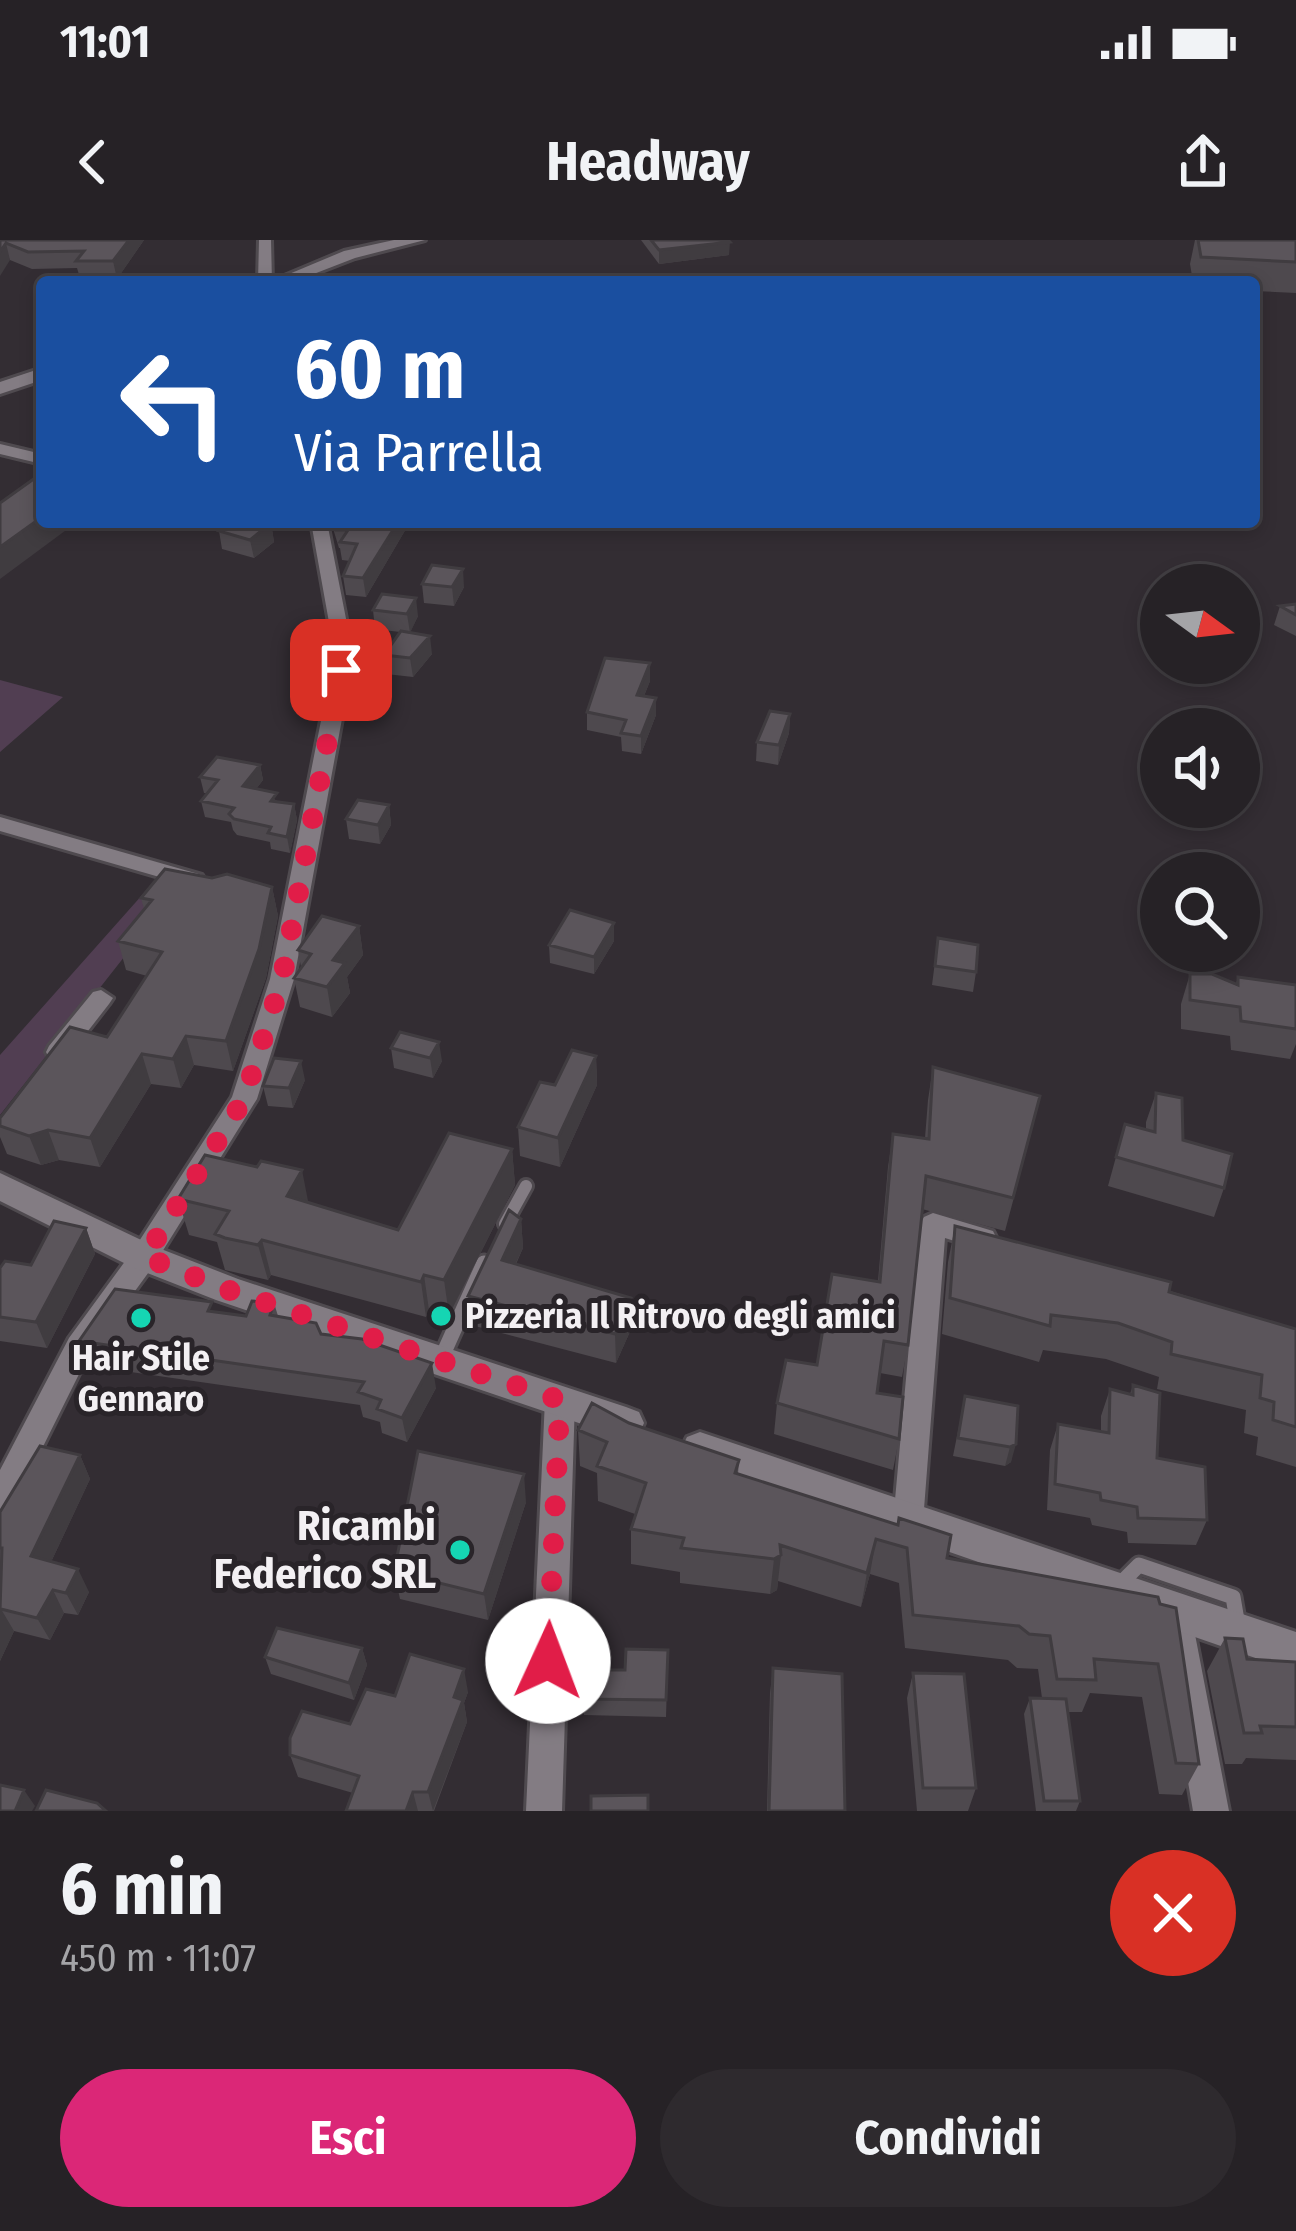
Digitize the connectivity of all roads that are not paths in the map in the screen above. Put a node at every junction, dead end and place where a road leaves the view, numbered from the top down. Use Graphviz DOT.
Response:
graph roads {
  1 [pos="265,240"];
  2 [pos="417,240"];
  3 [pos="266,276"];
  4 [pos="293,276"];
  5 [pos="36,376"];
  6 [pos="0,388"];
  7 [pos="0,449"];
  8 [pos="36,458"];
  9 [pos="320,528"];
  10 [pos="0,824"];
  11 [pos="228,889"];
  12 [pos="101,998"];
  13 [pos="43,1071"];
  14 [pos="0,1186"];
  15 [pos="526,1186"];
  16 [pos="1001,1245"];
  17 [pos="145,1257"];
  18 [pos="440,1360"];
  19 [pos="560,1400"];
  20 [pos="0,1501"];
  21 [pos="908,1522"];
  22 [pos="1114,1589"];
  23 [pos="1175,1610"];
  24 [pos="1240,1633"];
  25 [pos="1296,1652"];
  26 [pos="544,1811"];
  27 [pos="1211,1811"];
  1 -- 3 [label="street"];
  2 -- 4 [label="street"];
  5 -- 6 [label="street"];
  7 -- 8 [label="street"];
  9 -- 17 [label="street"];
  10 -- 11 [label="street"];
  12 -- 13 [label="street"];
  14 -- 17 [label="street"];
  15 -- 18 [label="lane"];
  16 -- 21 [label="street"];
  17 -- 18 [label="street"];
  17 -- 20 [label="street"];
  18 -- 19 [label="street"];
  19 -- 21 [label="street"];
  19 -- 26 [label="street"];
  21 -- 22 [label="street"];
  22 -- 23 [label="street"];
  22 -- 24 [label="lane"];
  23 -- 24 [label="street"];
  23 -- 27 [label="street"];
  24 -- 25 [label="street"];
}
